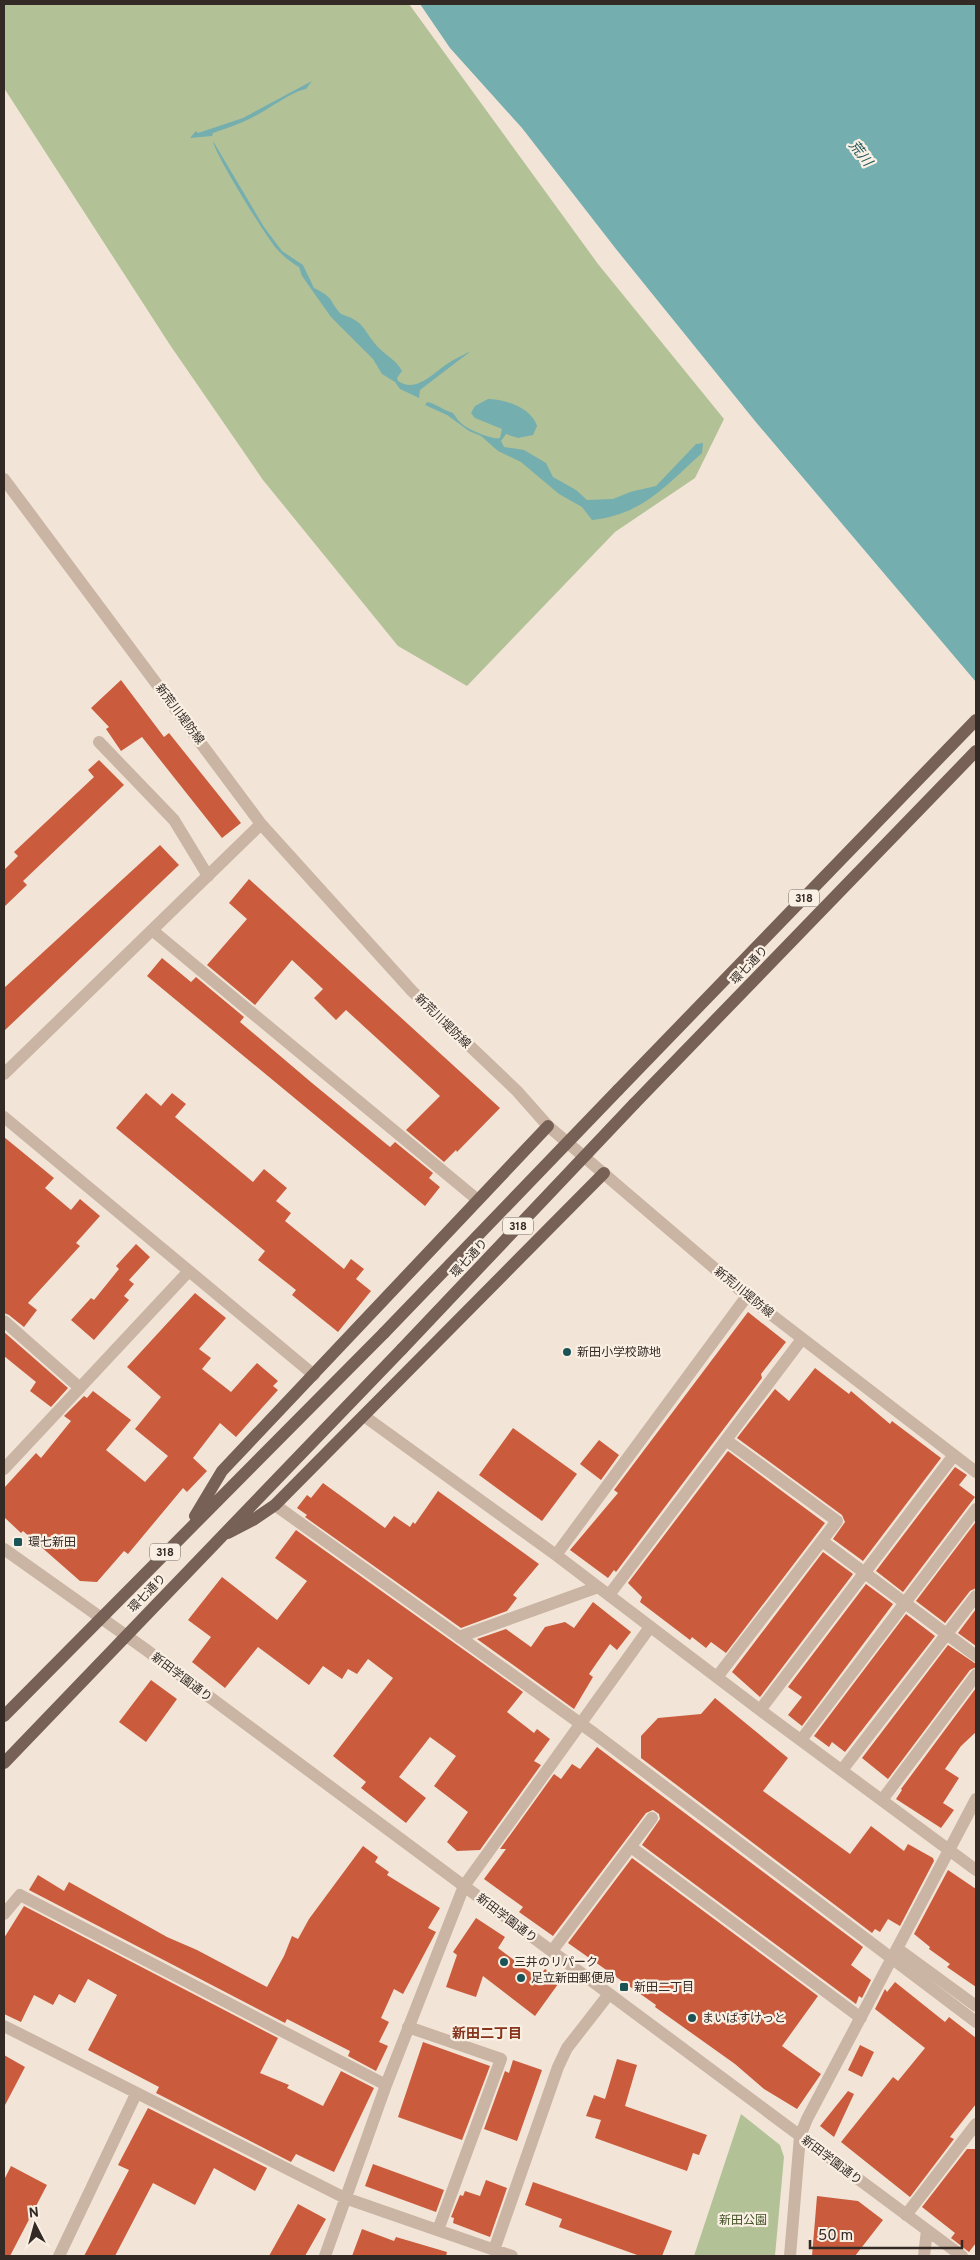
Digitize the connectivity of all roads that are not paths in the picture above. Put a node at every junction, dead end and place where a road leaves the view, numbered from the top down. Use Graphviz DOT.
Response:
graph roads {
  1 [pos="4,479"];
  2 [pos="976,720"];
  3 [pos="100,742"];
  4 [pos="976,751"];
  5 [pos="261,824"];
  6 [pos="208,876"];
  7 [pos="152,930"];
  8 [pos="4,1074"];
  9 [pos="4,1117"];
  10 [pos="548,1126"];
  11 [pos="604,1173"];
  12 [pos="474,1196"];
  13 [pos="190,1271"];
  14 [pos="747,1296"];
  15 [pos="4,1321"];
  16 [pos="802,1339"];
  17 [pos="314,1375"];
  18 [pos="80,1388"];
  19 [pos="364,1416"];
  20 [pos="726,1440"];
  21 [pos="954,1455"];
  22 [pos="4,1469"];
  23 [pos="976,1472"];
  24 [pos="275,1505"];
  25 [pos="976,1509"];
  26 [pos="190,1527"];
  27 [pos="219,1537"];
  28 [pos="822,1541"];
  29 [pos="4,1549"];
  30 [pos="556,1555"];
  31 [pos="864,1572"];
  32 [pos="598,1587"];
  33 [pos="609,1595"];
  34 [pos="976,1596"];
  35 [pos="905,1603"];
  36 [pos="100,1616"];
  37 [pos="650,1628"];
  38 [pos="948,1634"];
  39 [pos="126,1635"];
  40 [pos="459,1637"];
  41 [pos="976,1656"];
  42 [pos="976,1675"];
  43 [pos="717,1677"];
  44 [pos="760,1710"];
  45 [pos="4,1716"];
  46 [pos="580,1723"];
  47 [pos="801,1740"];
  48 [pos="4,1763"];
  49 [pos="842,1770"];
  50 [pos="976,1799"];
  51 [pos="882,1800"];
  52 [pos="652,1818"];
  53 [pos="631,1847"];
  54 [pos="950,1850"];
  55 [pos="976,1870"];
  56 [pos="464,1886"];
  57 [pos="4,1914"];
  58 [pos="552,1952"];
  59 [pos="895,1954"];
  60 [pos="609,1994"];
  61 [pos="976,2006"];
  62 [pos="861,2018"];
  63 [pos="976,2022"];
  64 [pos="4,2026"];
  65 [pos="408,2027"];
  66 [pos="386,2085"];
  67 [pos="136,2094"];
  68 [pos="976,2124"];
  69 [pos="800,2136"];
  70 [pos="972,2139"];
  71 [pos="345,2198"];
  72 [pos="906,2215"];
  73 [pos="438,2230"];
  74 [pos="927,2230"];
  75 [pos="494,2250"];
  76 [pos="59,2256"];
  77 [pos="325,2256"];
  78 [pos="512,2256"];
  79 [pos="790,2256"];
  80 [pos="924,2256"];
  81 [pos="962,2256"];
  1 -- 5 [label="street, 新荒川堤防線"];
  2 -- 26 [label="main road, 環七通り / 318, bridge"];
  3 -- 6 [label="street"];
  4 -- 27 [label="main road, 環七通り / 318, bridge"];
  5 -- 6 [label="street"];
  5 -- 10 [label="street, 新荒川堤防線"];
  6 -- 7 [label="street"];
  7 -- 8 [label="street"];
  7 -- 12 [label="street"];
  9 -- 13 [label="street"];
  10 -- 11 [label="street, 新荒川堤防線"];
  10 -- 17 [label="main road"];
  11 -- 14 [label="street, 新荒川堤防線"];
  11 -- 19 [label="main road"];
  13 -- 17 [label="street"];
  13 -- 18 [label="street"];
  14 -- 16 [label="street, 新荒川堤防線"];
  14 -- 30 [label="street"];
  15 -- 18 [label="street"];
  16 -- 20 [label="street"];
  16 -- 21 [label="street, 新荒川堤防線"];
  17 -- 26 [label="main road"];
  18 -- 22 [label="street"];
  19 -- 24 [label="main road"];
  19 -- 30 [label="street"];
  20 -- 28 [label="street"];
  20 -- 33 [label="street"];
  21 -- 23 [label="street, 新荒川堤防線"];
  21 -- 31 [label="street"];
  24 -- 27 [label="main road"];
  24 -- 40 [label="street"];
  25 -- 35 [label="street"];
  26 -- 36 [label="main road, 環七通り / 318"];
  27 -- 39 [label="main road, 環七通り / 318"];
  28 -- 31 [label="street"];
  28 -- 43 [label="street"];
  29 -- 36 [label="street, 新田学園通り"];
  30 -- 32 [label="street"];
  31 -- 35 [label="street"];
  31 -- 44 [label="street"];
  32 -- 33 [label="street"];
  32 -- 40 [label="street"];
  33 -- 37 [label="street"];
  34 -- 38 [label="street"];
  35 -- 38 [label="street"];
  35 -- 47 [label="street"];
  36 -- 39 [label="street, 新田学園通り"];
  36 -- 45 [label="main road, 環七通り / 318"];
  37 -- 43 [label="street"];
  37 -- 46 [label="street"];
  38 -- 41 [label="street"];
  38 -- 49 [label="street"];
  39 -- 48 [label="main road, 環七通り / 318"];
  39 -- 56 [label="street, 新田学園通り"];
  40 -- 46 [label="street"];
  42 -- 51 [label="street"];
  43 -- 44 [label="street"];
  44 -- 47 [label="street"];
  46 -- 56 [label="street"];
  46 -- 59 [label="street"];
  47 -- 49 [label="street"];
  49 -- 51 [label="street"];
  50 -- 54 [label="street"];
  51 -- 54 [label="street"];
  52 -- 53 [label="street"];
  53 -- 58 [label="street"];
  53 -- 62 [label="street"];
  54 -- 55 [label="street"];
  54 -- 59 [label="street"];
  56 -- 58 [label="street, 新田学園通り"];
  56 -- 65 [label="street"];
  57 -- 66 [label="street"];
  58 -- 60 [label="street, 新田学園通り"];
  59 -- 61 [label="street"];
  59 -- 62 [label="street"];
  59 -- 63 [label="street"];
  60 -- 69 [label="street, 新田学園通り"];
  60 -- 75 [label="street"];
  62 -- 69 [label="street"];
  64 -- 67 [label="street"];
  65 -- 66 [label="street"];
  65 -- 73 [label="street"];
  66 -- 71 [label="street"];
  67 -- 71 [label="street"];
  67 -- 76 [label="street"];
  68 -- 70 [label="street"];
  69 -- 72 [label="street, 新田学園通り"];
  69 -- 79 [label="street"];
  70 -- 72 [label="street"];
  71 -- 73 [label="street"];
  71 -- 77 [label="street"];
  72 -- 74 [label="street, 新田学園通り"];
  73 -- 75 [label="street"];
  74 -- 80 [label="street"];
  74 -- 81 [label="street, 新田学園通り"];
  75 -- 78 [label="street"];
}
